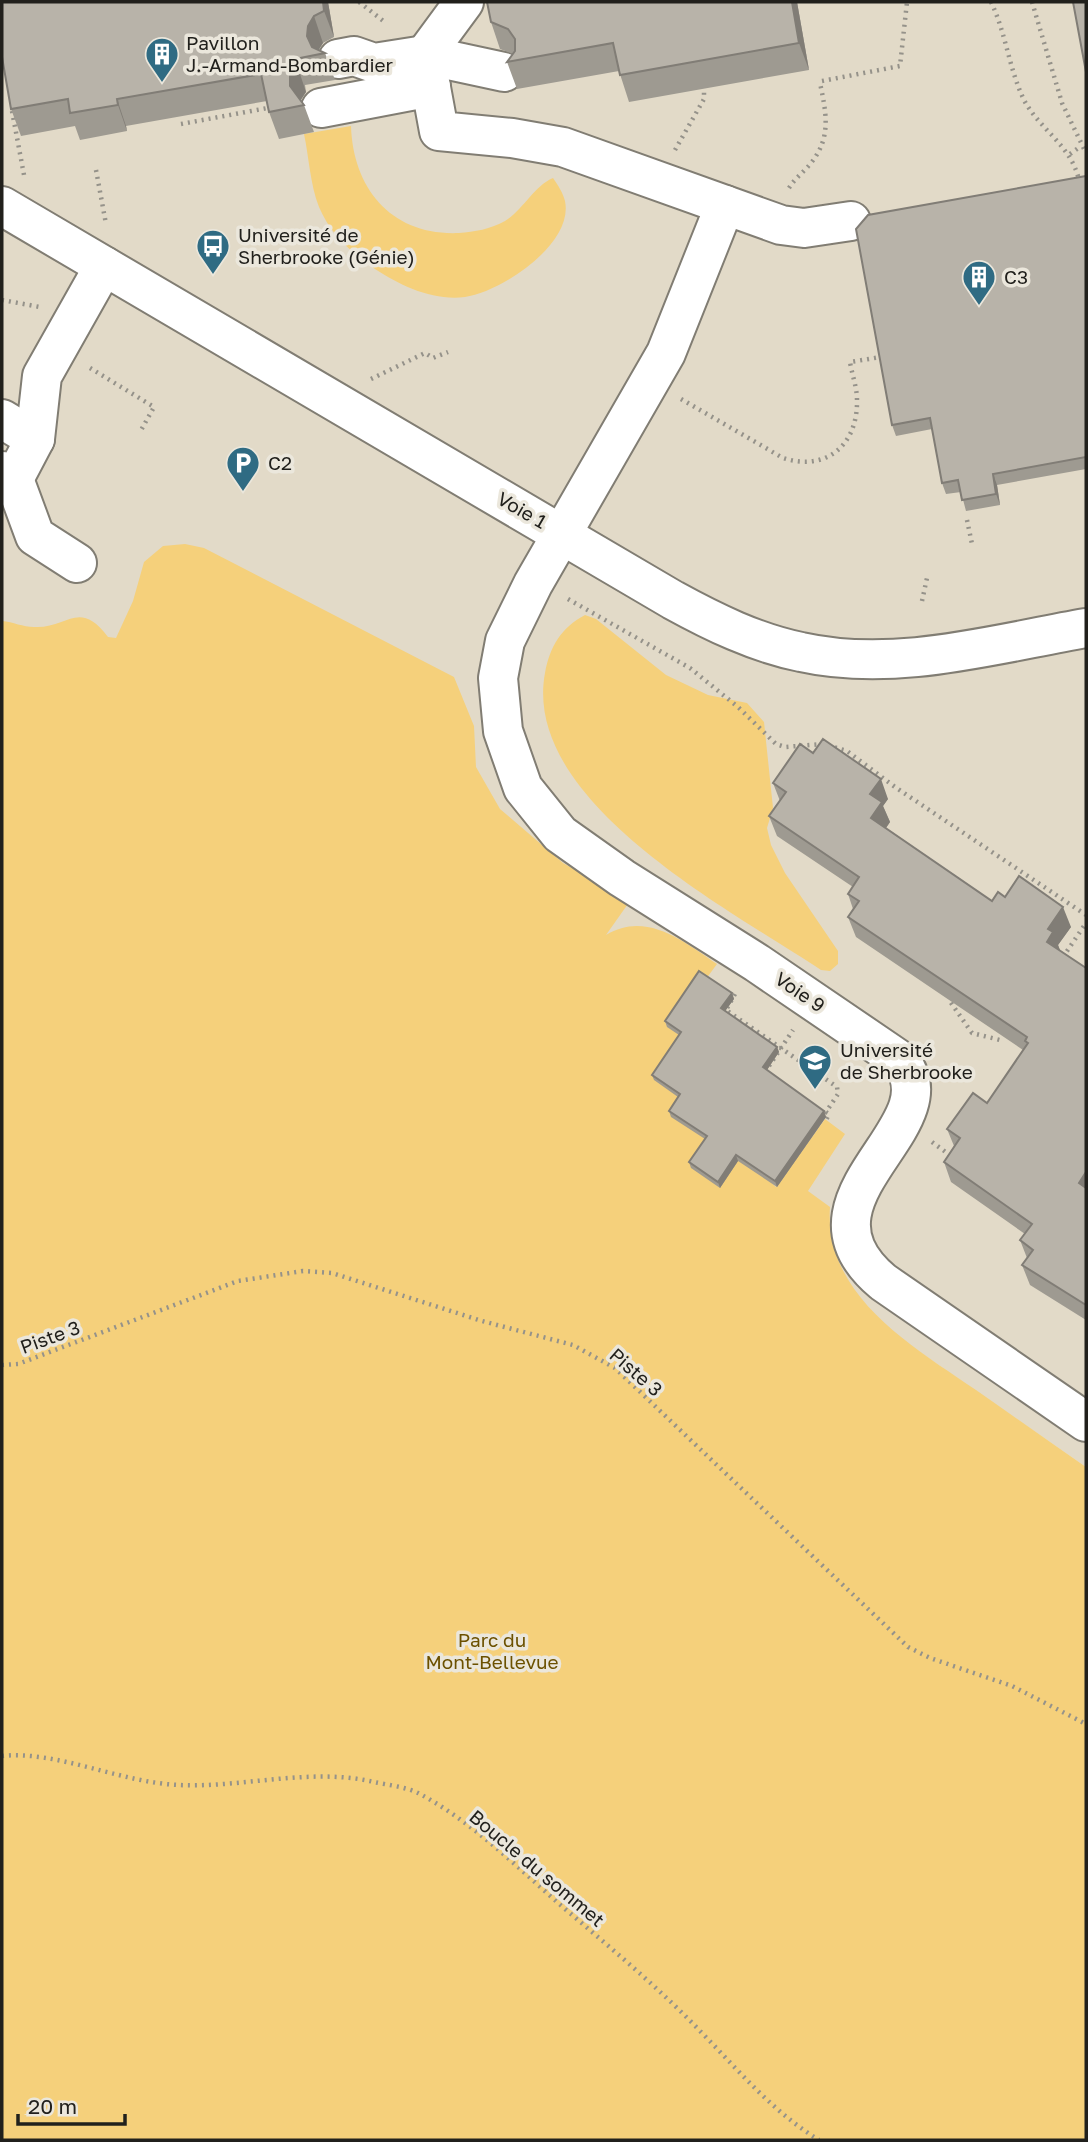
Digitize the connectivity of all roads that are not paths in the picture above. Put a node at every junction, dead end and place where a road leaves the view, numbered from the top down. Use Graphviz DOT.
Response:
graph roads {
  1 [pos="464,2"];
  2 [pos="338,59"];
  3 [pos="428,71"];
  4 [pos="504,72"];
  5 [pos="321,108"];
  6 [pos="726,205"];
  7 [pos="2,206"];
  8 [pos="851,221"];
  9 [pos="106,251"];
  10 [pos="2,419"];
  11 [pos="35,439"];
  12 [pos="8,475"];
  13 [pos="563,534"];
  14 [pos="76,564"];
  15 [pos="1086,628"];
  16 [pos="1086,1422"];
  1 -- 3 [label="lane"];
  2 -- 3 [label="lane"];
  3 -- 4 [label="lane"];
  3 -- 5 [label="lane"];
  3 -- 6 [label="lane"];
  6 -- 8 [label="lane"];
  6 -- 13 [label="lane, Voie 9"];
  7 -- 9 [label="lane, Voie 1"];
  9 -- 11 [label="lane"];
  9 -- 13 [label="lane, Voie 1"];
  10 -- 11 [label="lane"];
  11 -- 12 [label="lane"];
  12 -- 14 [label="lane"];
  13 -- 15 [label="lane, Voie 1"];
  13 -- 16 [label="lane, Voie 9"];
}
